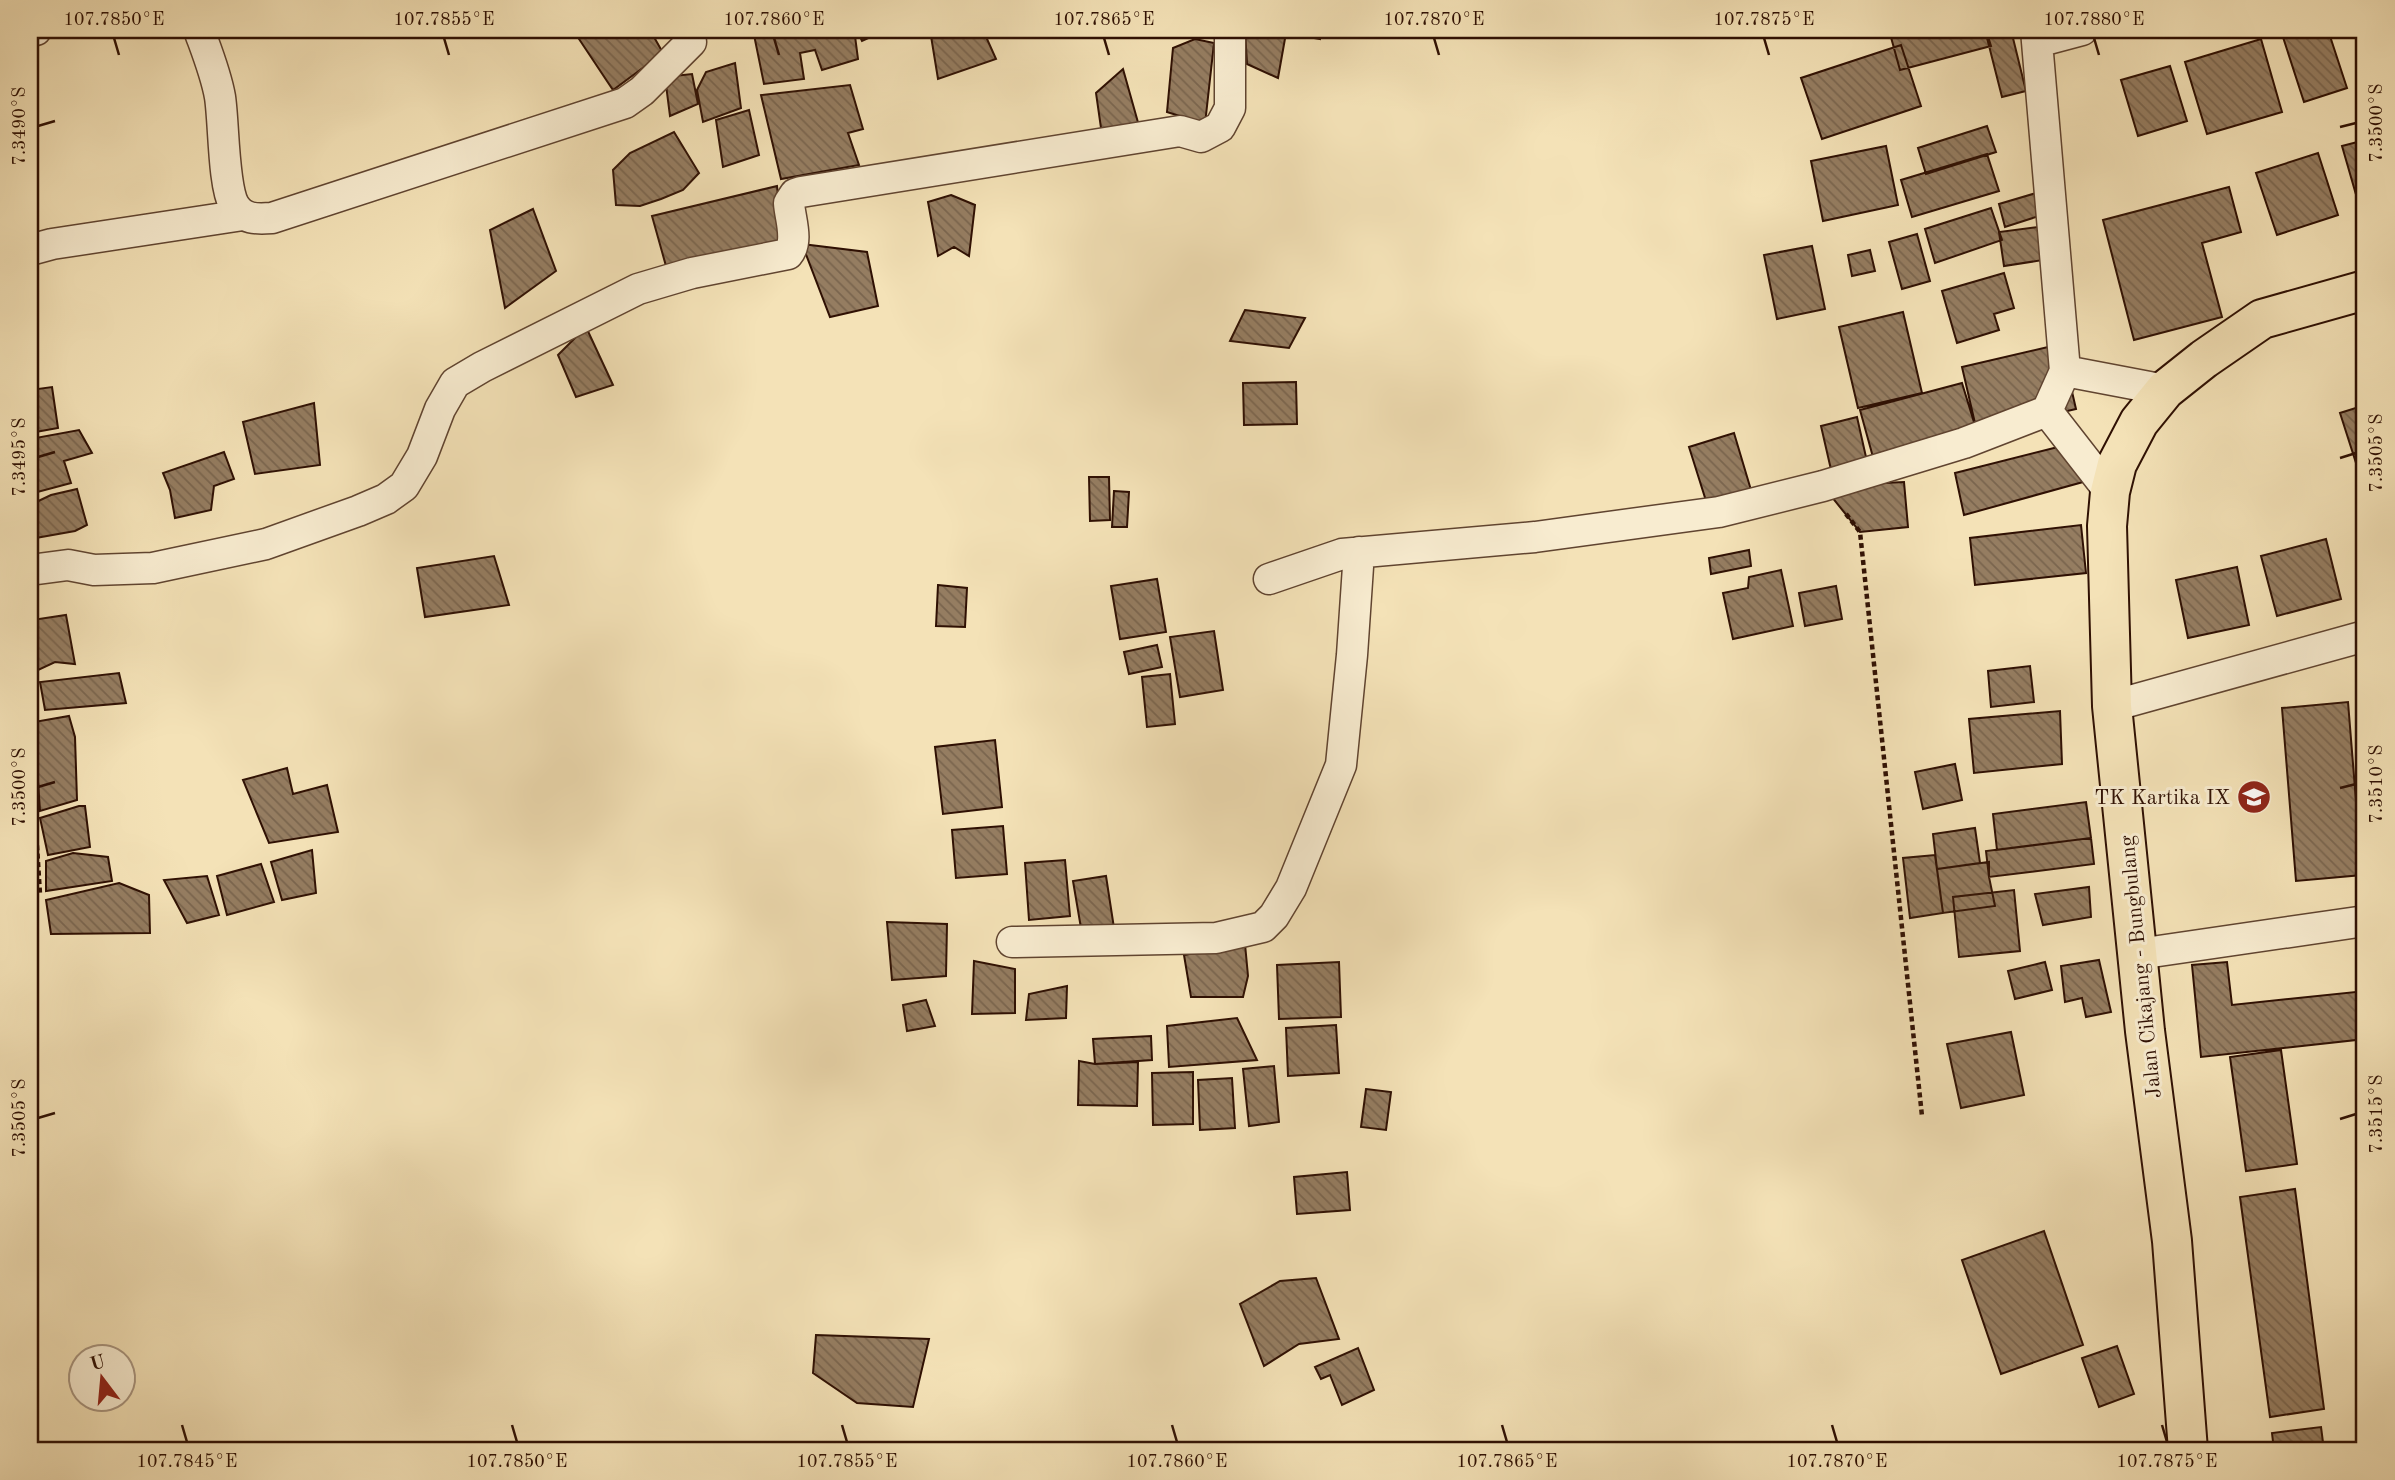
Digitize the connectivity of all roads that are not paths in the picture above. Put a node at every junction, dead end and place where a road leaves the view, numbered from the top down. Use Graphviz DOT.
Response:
graph roads {
  1 [pos="30,30"];
  2 [pos="36,30"];
  3 [pos="199,30"];
  4 [pos="1230,30"];
  5 [pos="2082,30"];
  6 [pos="2037,36"];
  7 [pos="691,41"];
  8 [pos="243,215"];
  9 [pos="30,250"];
  10 [pos="2365,290"];
  11 [pos="2065,372"];
  12 [pos="2165,390"];
  13 [pos="2047,411"];
  14 [pos="2110,492"];
  15 [pos="1359,552"];
  16 [pos="30,570"];
  17 [pos="1269,579"];
  18 [pos="2365,636"];
  19 [pos="2112,706"];
  20 [pos="2365,921"];
  21 [pos="1012,942"];
  22 [pos="2138,954"];
  23 [pos="2188,1450"];
  1 -- 2 [label="street"];
  3 -- 8 [label="street"];
  4 -- 16 [label="street"];
  5 -- 6 [label="street"];
  6 -- 11 [label="street"];
  7 -- 8 [label="street"];
  8 -- 9 [label="street"];
  10 -- 12 [label="main road, Jalan Cikajang - Bungbulang"];
  11 -- 12 [label="street"];
  11 -- 13 [label="street"];
  12 -- 14 [label="main road, Jalan Cikajang - Bungbulang"];
  13 -- 14 [label="street"];
  13 -- 15 [label="street"];
  14 -- 19 [label="main road, Jalan Cikajang - Bungbulang"];
  15 -- 17 [label="street"];
  15 -- 21 [label="street"];
  18 -- 19 [label="street"];
  19 -- 22 [label="main road, Jalan Cikajang - Bungbulang"];
  20 -- 22 [label="street"];
  22 -- 23 [label="main road, Jalan Cikajang - Bungbulang"];
}
